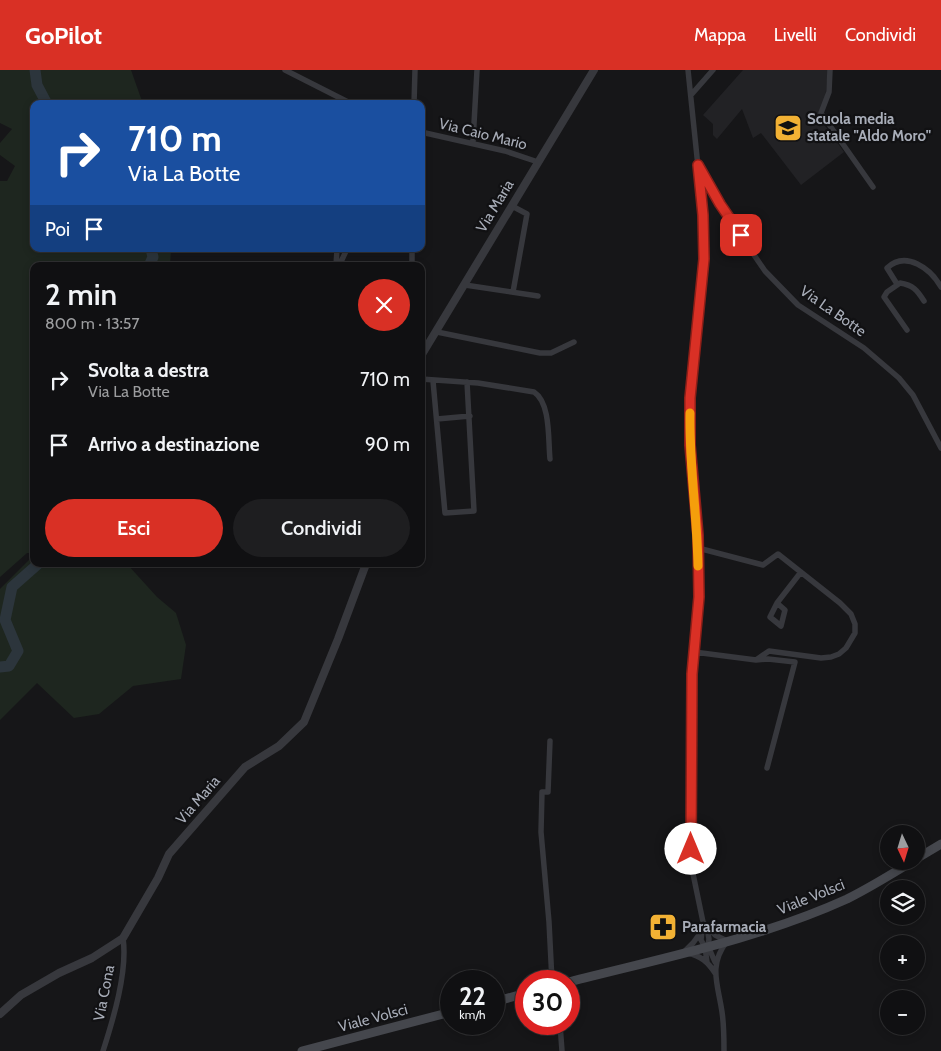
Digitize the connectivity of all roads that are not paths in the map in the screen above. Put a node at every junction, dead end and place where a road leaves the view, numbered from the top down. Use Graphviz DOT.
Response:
graph roads {
  1 [pos="284,70"];
  2 [pos="415,70"];
  3 [pos="477,70"];
  4 [pos="594,70"];
  5 [pos="688,70"];
  6 [pos="713,70"];
  7 [pos="830,70"];
  8 [pos="691,95"];
  9 [pos="344,100"];
  10 [pos="414,100"];
  11 [pos="425,133"];
  12 [pos="473,142"];
  13 [pos="538,162"];
  14 [pos="698,165"];
  15 [pos="873,187"];
  16 [pos="512,206"];
  17 [pos="897,284"];
  18 [pos="465,285"];
  19 [pos="941,287"];
  20 [pos="513,292"];
  21 [pos="538,296"];
  22 [pos="924,301"];
  23 [pos="907,330"];
  24 [pos="437,332"];
  25 [pos="574,342"];
  26 [pos="425,350"];
  27 [pos="425,380"];
  28 [pos="433,381"];
  29 [pos="467,382"];
  30 [pos="470,416"];
  31 [pos="437,419"];
  32 [pos="941,448"];
  33 [pos="550,459"];
  34 [pos="698,548"];
  35 [pos="365,567"];
  36 [pos="801,572"];
  37 [pos="777,603"];
  38 [pos="694,652"];
  39 [pos="756,660"];
  40 [pos="550,741"];
  41 [pos="767,768"];
  42 [pos="941,844"];
  43 [pos="925,854"];
  44 [pos="897,870"];
  45 [pos="705,924"];
  46 [pos="701,931"];
  47 [pos="123,938"];
  48 [pos="726,941"];
  49 [pos="706,946"];
  50 [pos="682,953"];
  51 [pos="708,962"];
  52 [pos="715,964"];
  53 [pos="551,970"];
  54 [pos="715,973"];
  55 [pos="580,979"];
  56 [pos="0,1014"];
  57 [pos="440,1015"];
  58 [pos="561,1035"];
  59 [pos="104,1051"];
  60 [pos="302,1051"];
  61 [pos="562,1051"];
  62 [pos="724,1051"];
  1 -- 9 [label="street"];
  2 -- 10 [label="street"];
  3 -- 12 [label="street"];
  4 -- 13 [label="street, Via Maria"];
  5 -- 8 [label="street"];
  6 -- 8 [label="street"];
  7 -- 15 [label="street"];
  8 -- 14 [label="street"];
  11 -- 12 [label="street, Via Caio Mario"];
  12 -- 13 [label="street, Via Caio Mario"];
  13 -- 16 [label="street, Via Maria"];
  14 -- 32 [label="street, Via La Botte"];
  14 -- 34 [label="street"];
  16 -- 18 [label="street, Via Maria"];
  16 -- 20 [label="street"];
  17 -- 19 [label="street"];
  17 -- 22 [label="street"];
  17 -- 23 [label="street"];
  18 -- 20 [label="street"];
  18 -- 24 [label="street, Via Maria"];
  20 -- 21 [label="street"];
  24 -- 25 [label="street"];
  24 -- 26 [label="street, Via Maria"];
  27 -- 28 [label="street"];
  28 -- 29 [label="street"];
  28 -- 31 [label="street"];
  29 -- 30 [label="street"];
  29 -- 33 [label="street"];
  30 -- 31 [label="street"];
  30 -- 31 [label="street"];
  34 -- 36 [label="street"];
  34 -- 38 [label="street"];
  35 -- 47 [label="street, Via Maria"];
  36 -- 37 [label="street"];
  36 -- 39 [label="street"];
  38 -- 39 [label="street"];
  38 -- 45 [label="street"];
  39 -- 41 [label="street"];
  40 -- 53 [label="street"];
  42 -- 43 [label="main road, Viale Volsci"];
  44 -- 48 [label="main road, Viale Volsci"];
  45 -- 46 [label="street"];
  45 -- 48 [label="street"];
  45 -- 49 [label="street"];
  46 -- 49 [label="street"];
  46 -- 50 [label="street"];
  47 -- 56 [label="street, Via Maria"];
  47 -- 59 [label="street, Via Cona"];
  48 -- 49 [label="main road, Viale Volsci"];
  48 -- 52 [label="street"];
  49 -- 50 [label="main road, Viale Volsci"];
  49 -- 51 [label="street"];
  49 -- 52 [label="street"];
  50 -- 51 [label="street"];
  50 -- 55 [label="main road, Viale Volsci"];
  51 -- 54 [label="street"];
  52 -- 54 [label="street"];
  54 -- 62 [label="street"];
  57 -- 60 [label="main road, Viale Volsci"];
  58 -- 61 [label="street"];
}
